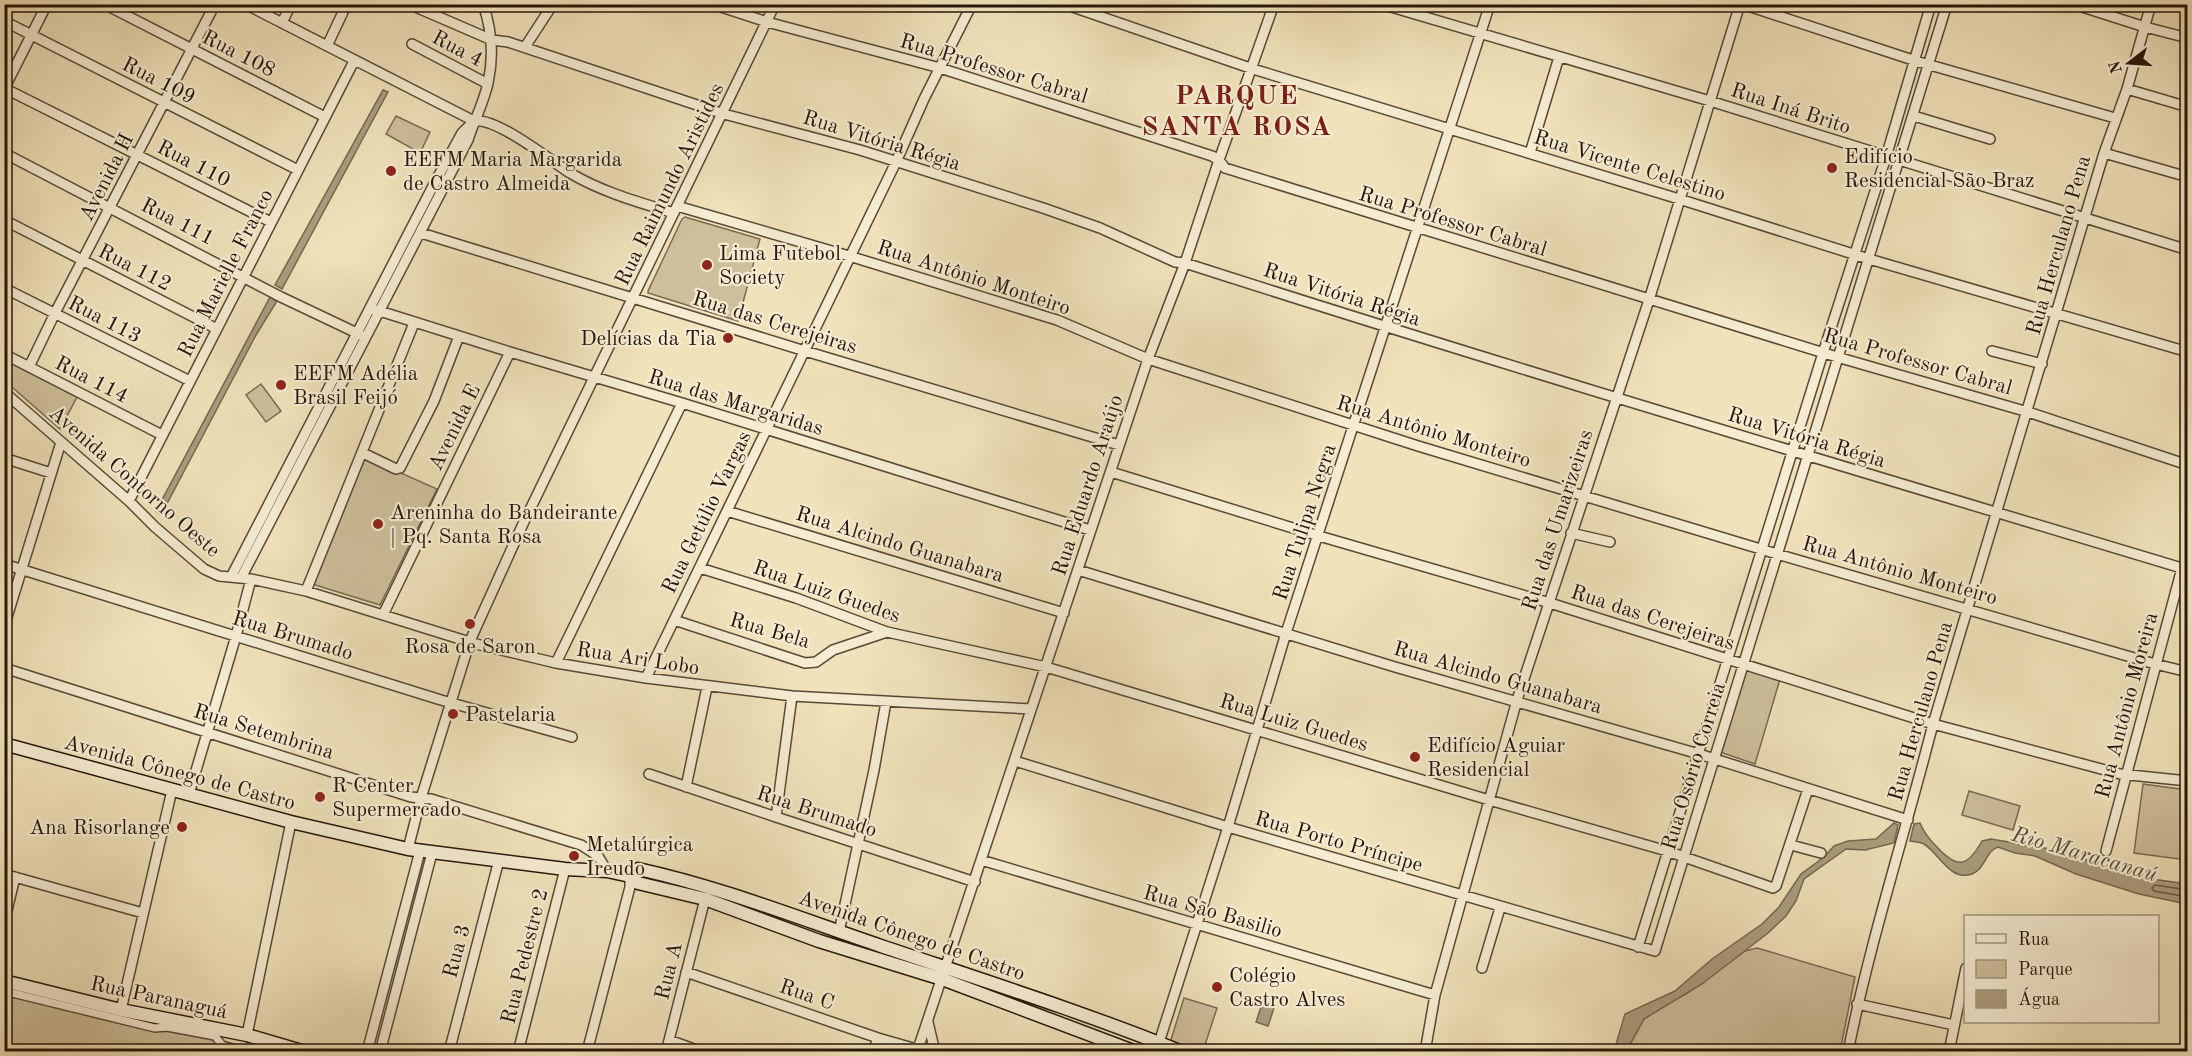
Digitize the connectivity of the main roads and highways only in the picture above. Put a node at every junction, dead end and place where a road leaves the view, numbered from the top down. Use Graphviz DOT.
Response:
graph roads {
  1 [pos="4,744"];
  2 [pos="630,876"];
  3 [pos="708,886"];
  4 [pos="705,899"];
  5 [pos="823,927"];
  6 [pos="819,940"];
  7 [pos="944,974"];
  8 [pos="4,981"];
  9 [pos="1158,1047"];
  10 [pos="305,1052"];
  11 [pos="1136,1052"];
  12 [pos="1182,1052"];
  1 -- 2 [label="main road, Avenida Cônego de Castro"];
  2 -- 3 [label="main road, Avenida Cônego de Castro"];
  2 -- 4 [label="main road, Avenida Cônego de Castro"];
  3 -- 4 [label="main road"];
  3 -- 5 [label="main road, Avenida Cônego de Castro"];
  4 -- 6 [label="main road, Avenida Cônego de Castro"];
  5 -- 6 [label="main road"];
  5 -- 7 [label="main road, Avenida Cônego de Castro"];
  6 -- 7 [label="main road, Avenida Cônego de Castro"];
  7 -- 9 [label="main road, Avenida Cônego de Castro"];
  7 -- 11 [label="main road, Avenida Cônego de Castro"];
  8 -- 10 [label="main road, Rua Paranaguá"];
  9 -- 12 [label="main road, Avenida Cônego de Castro"];
}
